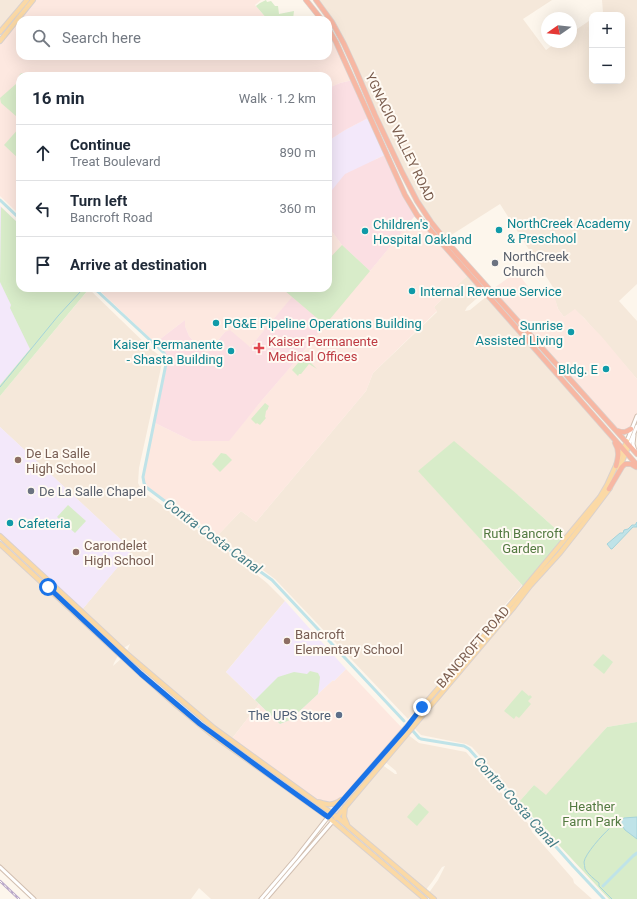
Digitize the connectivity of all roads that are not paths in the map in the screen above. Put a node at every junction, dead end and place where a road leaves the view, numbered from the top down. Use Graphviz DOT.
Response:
graph roads {
  1 [pos="27,0"];
  2 [pos="33,0"];
  3 [pos="306,0"];
  4 [pos="316,0"];
  5 [pos="20,16"];
  6 [pos="319,16"];
  7 [pos="328,16"];
  8 [pos="16,22"];
  9 [pos="332,22"];
  10 [pos="0,32"];
  11 [pos="332,35"];
  12 [pos="0,42"];
  13 [pos="637,416"];
  14 [pos="637,426"];
  15 [pos="607,430"];
  16 [pos="617,430"];
  17 [pos="633,431"];
  18 [pos="628,443"];
  19 [pos="625,451"];
  20 [pos="636,452"];
  21 [pos="616,466"];
  22 [pos="637,466"];
  23 [pos="609,489"];
  24 [pos="0,536"];
  25 [pos="0,544"];
  26 [pos="422,707"];
  27 [pos="420,717"];
  28 [pos="344,798"];
  29 [pos="316,802"];
  30 [pos="345,806"];
  31 [pos="332,813"];
  32 [pos="337,816"];
  33 [pos="328,817"];
  34 [pos="333,821"];
  35 [pos="348,826"];
  36 [pos="0,867"];
  37 [pos="34,899"];
  38 [pos="261,899"];
  39 [pos="266,899"];
  40 [pos="425,899"];
  41 [pos="434,899"];
  1 -- 10 [label="main road"];
  2 -- 5 [label="main road"];
  3 -- 6 [label="highway"];
  4 -- 7 [label="highway, YGNACIO VALLEY ROAD"];
  8 -- 12 [label="main road"];
  9 -- 16 [label="highway, YGNACIO VALLEY ROAD"];
  11 -- 15 [label="highway, YGNACIO VALLEY ROAD"];
  13 -- 17 [label="street"];
  14 -- 17 [label="street"];
  15 -- 19 [label="highway, YGNACIO VALLEY ROAD"];
  15 -- 21 [label="highway"];
  16 -- 17 [label="highway"];
  16 -- 18 [label="highway, YGNACIO VALLEY ROAD"];
  17 -- 18 [label="street"];
  17 -- 20 [label="street"];
  18 -- 19 [label="main road, BANCROFT ROAD"];
  18 -- 20 [label="highway, YGNACIO VALLEY ROAD"];
  19 -- 21 [label="main road, BANCROFT ROAD"];
  19 -- 22 [label="highway, YGNACIO VALLEY ROAD"];
  19 -- 23 [label="main road, BANCROFT ROAD"];
  21 -- 26 [label="main road, BANCROFT ROAD"];
  22 -- 23 [label="highway"];
  23 -- 27 [label="main road, BANCROFT ROAD"];
  24 -- 29 [label="main road"];
  25 -- 33 [label="main road"];
  26 -- 27 [label="main road"];
  26 -- 28 [label="main road, BANCROFT ROAD"];
  27 -- 30 [label="main road, BANCROFT ROAD"];
  28 -- 29 [label="main road"];
  28 -- 31 [label="main road, BANCROFT ROAD"];
  29 -- 31 [label="main road"];
  30 -- 32 [label="main road, BANCROFT ROAD"];
  30 -- 35 [label="main road"];
  31 -- 32 [label="main road"];
  31 -- 33 [label="main road, BANCROFT ROAD"];
  32 -- 34 [label="main road, BANCROFT ROAD"];
  32 -- 35 [label="main road"];
  33 -- 34 [label="main road"];
  33 -- 38 [label="street, BANCROFT ROAD"];
  34 -- 39 [label="street, BANCROFT ROAD"];
  34 -- 40 [label="main road"];
  35 -- 41 [label="main road"];
  36 -- 37 [label="street"];
}
